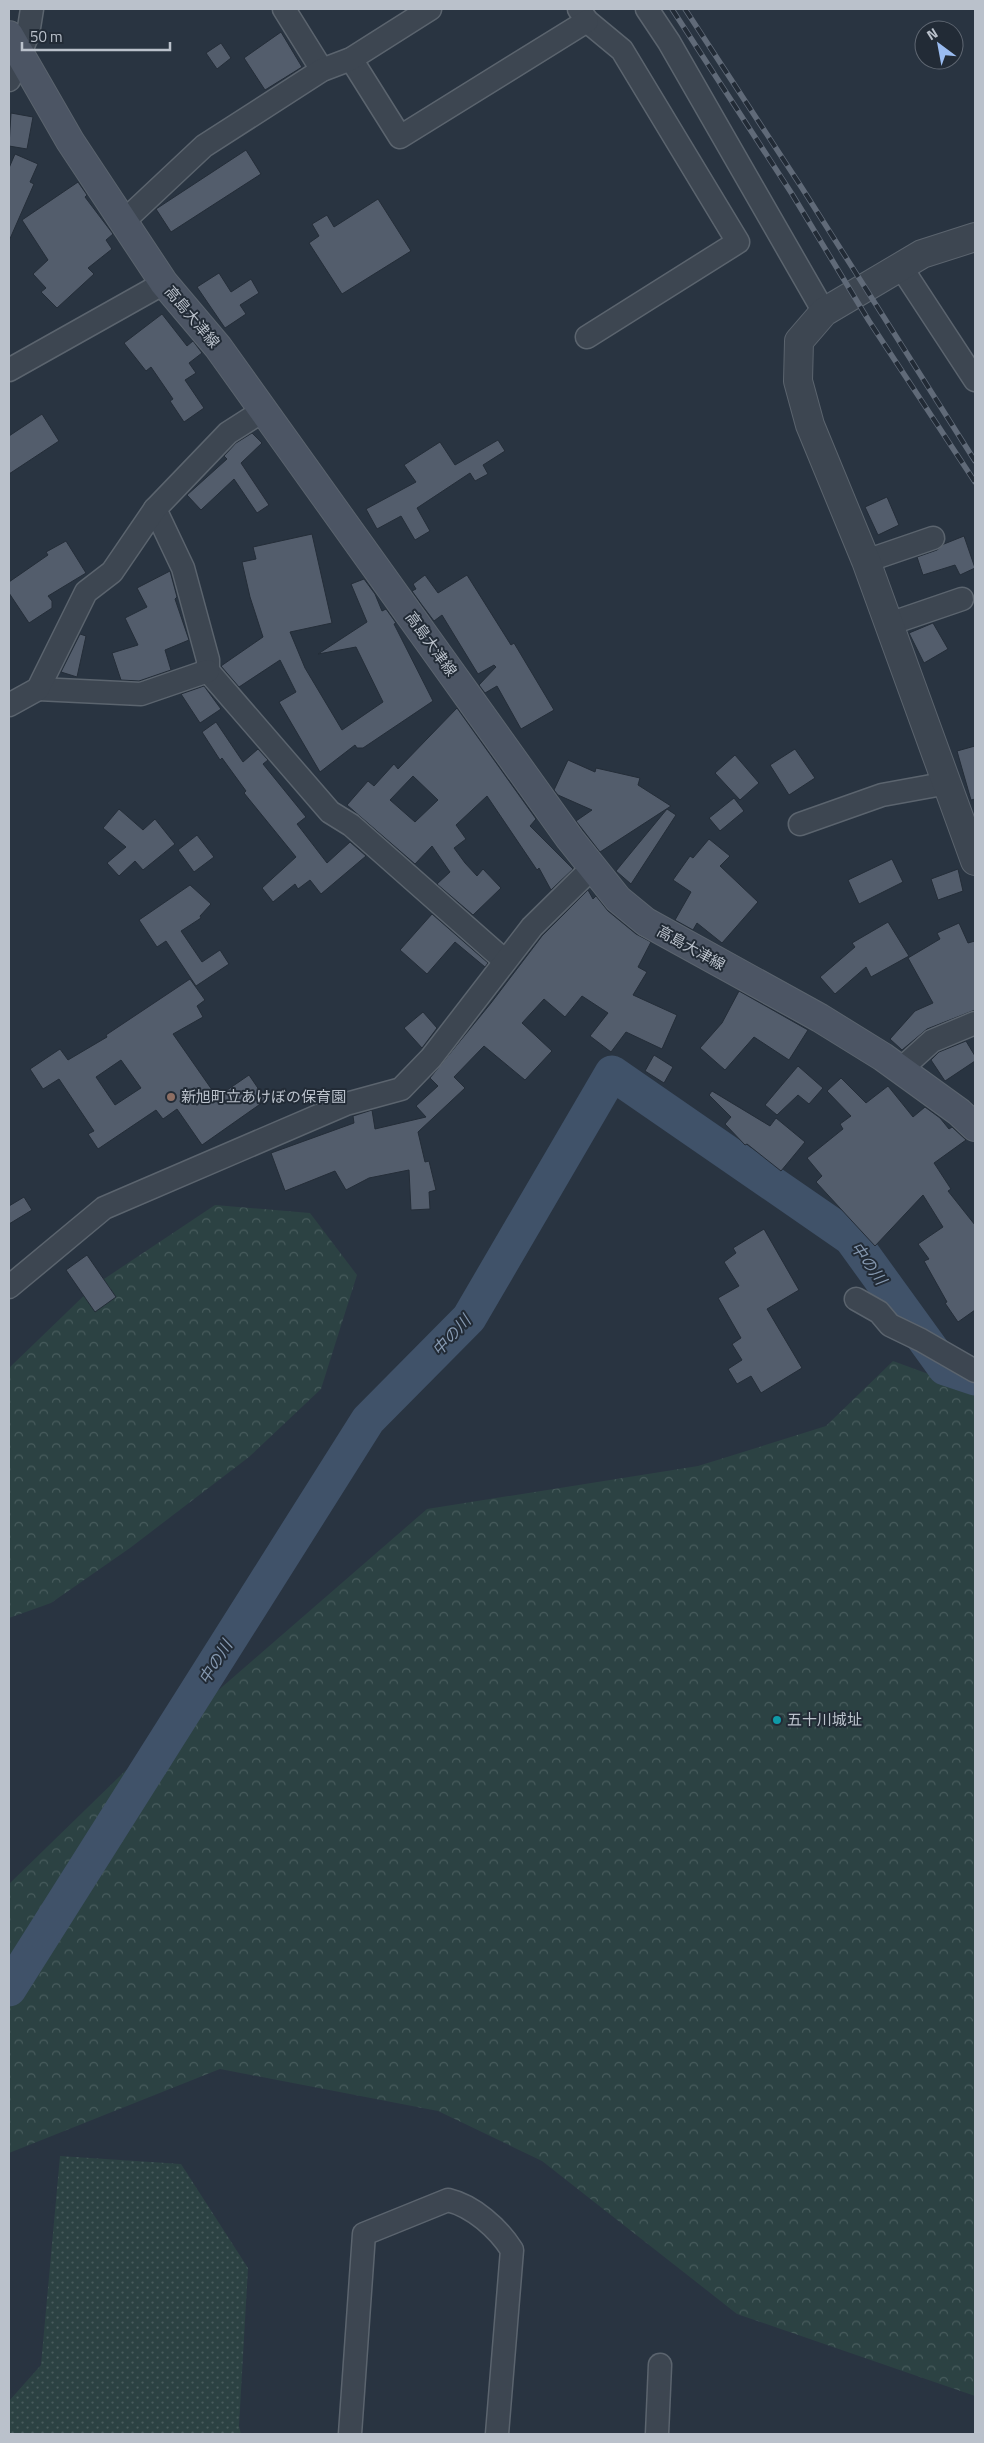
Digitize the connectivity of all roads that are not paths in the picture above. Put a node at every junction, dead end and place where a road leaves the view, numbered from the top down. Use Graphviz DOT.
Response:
graph roads {
  1 [pos="32,9"];
  2 [pos="284,9"];
  3 [pos="430,9"];
  4 [pos="647,9"];
  5 [pos="583,15"];
  6 [pos="13,43"];
  7 [pos="351,59"];
  8 [pos="322,70"];
  9 [pos="9,80"];
  10 [pos="123,222"];
  11 [pos="975,237"];
  12 [pos="901,267"];
  13 [pos="164,284"];
  14 [pos="824,312"];
  15 [pos="587,338"];
  16 [pos="9,370"];
  17 [pos="975,380"];
  18 [pos="264,410"];
  19 [pos="155,509"];
  20 [pos="933,538"];
  21 [pos="866,561"];
  22 [pos="962,599"];
  23 [pos="889,624"];
  24 [pos="208,671"];
  25 [pos="38,689"];
  26 [pos="9,705"];
  27 [pos="948,783"];
  28 [pos="800,824"];
  29 [pos="975,860"];
  30 [pos="592,868"];
  31 [pos="505,962"];
  32 [pos="975,1023"];
  33 [pos="900,1070"];
  34 [pos="970,1113"];
  35 [pos="9,1287"];
  36 [pos="856,1299"];
  37 [pos="975,1371"];
  38 [pos="660,2365"];
  39 [pos="350,2434"];
  40 [pos="497,2434"];
  41 [pos="657,2434"];
  1 -- 6 [label="street"];
  2 -- 8 [label="street"];
  3 -- 7 [label="street"];
  4 -- 14 [label="street"];
  5 -- 7 [label="street"];
  5 -- 15 [label="street"];
  6 -- 9 [label="street"];
  6 -- 10 [label="main road, 高島大津線"];
  7 -- 8 [label="street"];
  8 -- 10 [label="street"];
  10 -- 13 [label="main road, 高島大津線"];
  11 -- 12 [label="street"];
  12 -- 14 [label="street"];
  12 -- 17 [label="street"];
  13 -- 16 [label="street"];
  13 -- 18 [label="main road, 高島大津線"];
  14 -- 21 [label="street"];
  18 -- 19 [label="street"];
  18 -- 30 [label="main road, 高島大津線"];
  19 -- 24 [label="street"];
  19 -- 25 [label="street"];
  20 -- 21 [label="street"];
  21 -- 23 [label="street"];
  22 -- 23 [label="street"];
  23 -- 27 [label="street"];
  24 -- 25 [label="street"];
  24 -- 31 [label="street"];
  25 -- 26 [label="street"];
  27 -- 28 [label="street"];
  27 -- 29 [label="street"];
  30 -- 31 [label="street"];
  30 -- 33 [label="main road, 高島大津線"];
  31 -- 35 [label="street"];
  32 -- 33 [label="street"];
  33 -- 34 [label="main road, 高島大津線"];
  36 -- 37 [label="street"];
  38 -- 41 [label="street"];
  39 -- 40 [label="street"];
}
